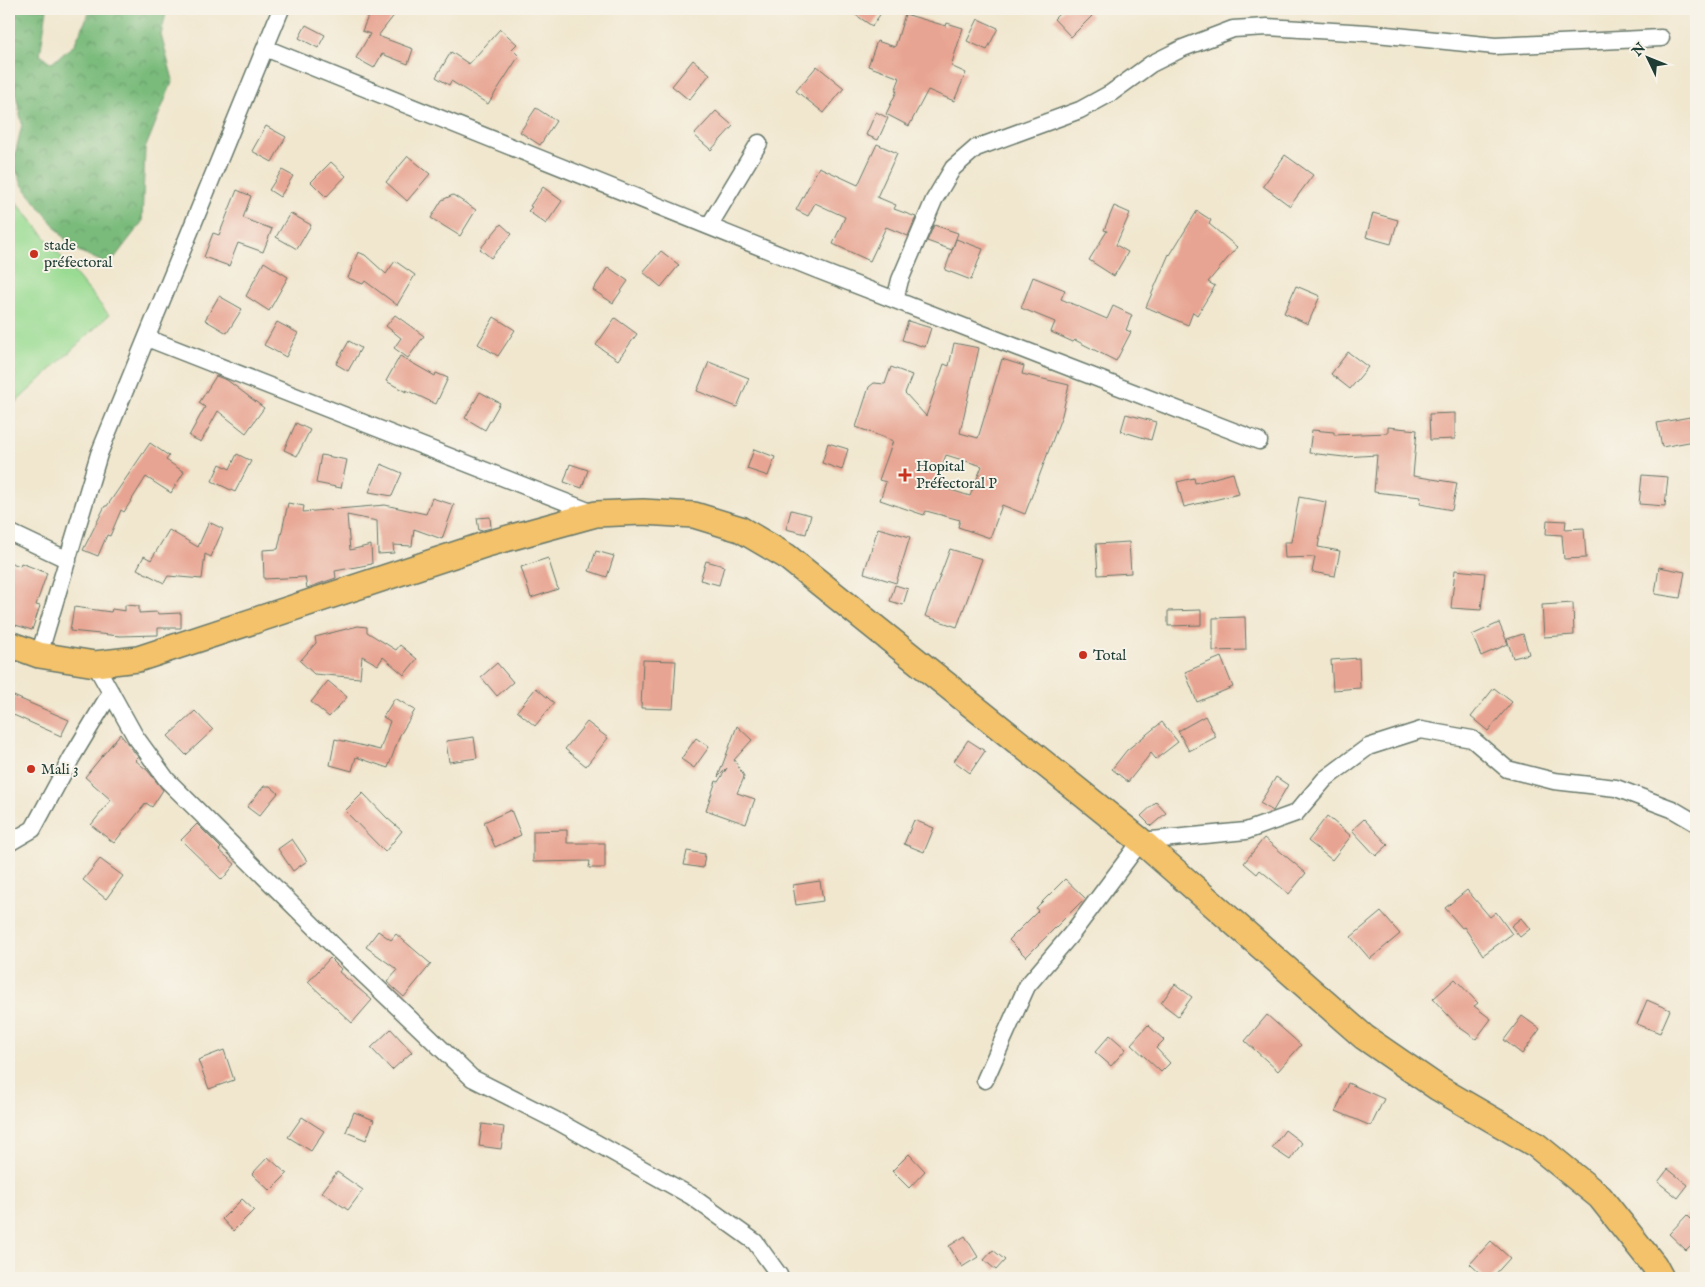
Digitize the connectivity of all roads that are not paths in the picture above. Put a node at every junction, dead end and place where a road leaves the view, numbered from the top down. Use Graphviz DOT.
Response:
graph roads {
  1 [pos="282,9"];
  2 [pos="1661,38"];
  3 [pos="265,48"];
  4 [pos="759,143"];
  5 [pos="709,226"];
  6 [pos="895,300"];
  7 [pos="147,338"];
  8 [pos="1259,441"];
  9 [pos="596,514"];
  10 [pos="9,532"];
  11 [pos="68,560"];
  12 [pos="9,644"];
  13 [pos="39,655"];
  14 [pos="95,664"];
  15 [pos="111,692"];
  16 [pos="1696,823"];
  17 [pos="1141,841"];
  18 [pos="9,843"];
  19 [pos="985,1080"];
  20 [pos="780,1278"];
  21 [pos="1661,1278"];
  1 -- 3 [label="street"];
  2 -- 6 [label="street"];
  3 -- 5 [label="street"];
  3 -- 7 [label="street"];
  4 -- 5 [label="street"];
  5 -- 6 [label="street"];
  6 -- 8 [label="street"];
  7 -- 9 [label="street"];
  7 -- 11 [label="street"];
  9 -- 14 [label="main road"];
  9 -- 17 [label="main road"];
  10 -- 11 [label="street"];
  11 -- 13 [label="street"];
  12 -- 13 [label="main road"];
  13 -- 14 [label="main road"];
  14 -- 15 [label="street"];
  15 -- 18 [label="street"];
  15 -- 20 [label="street"];
  16 -- 17 [label="street"];
  17 -- 19 [label="street"];
  17 -- 21 [label="main road"];
}
